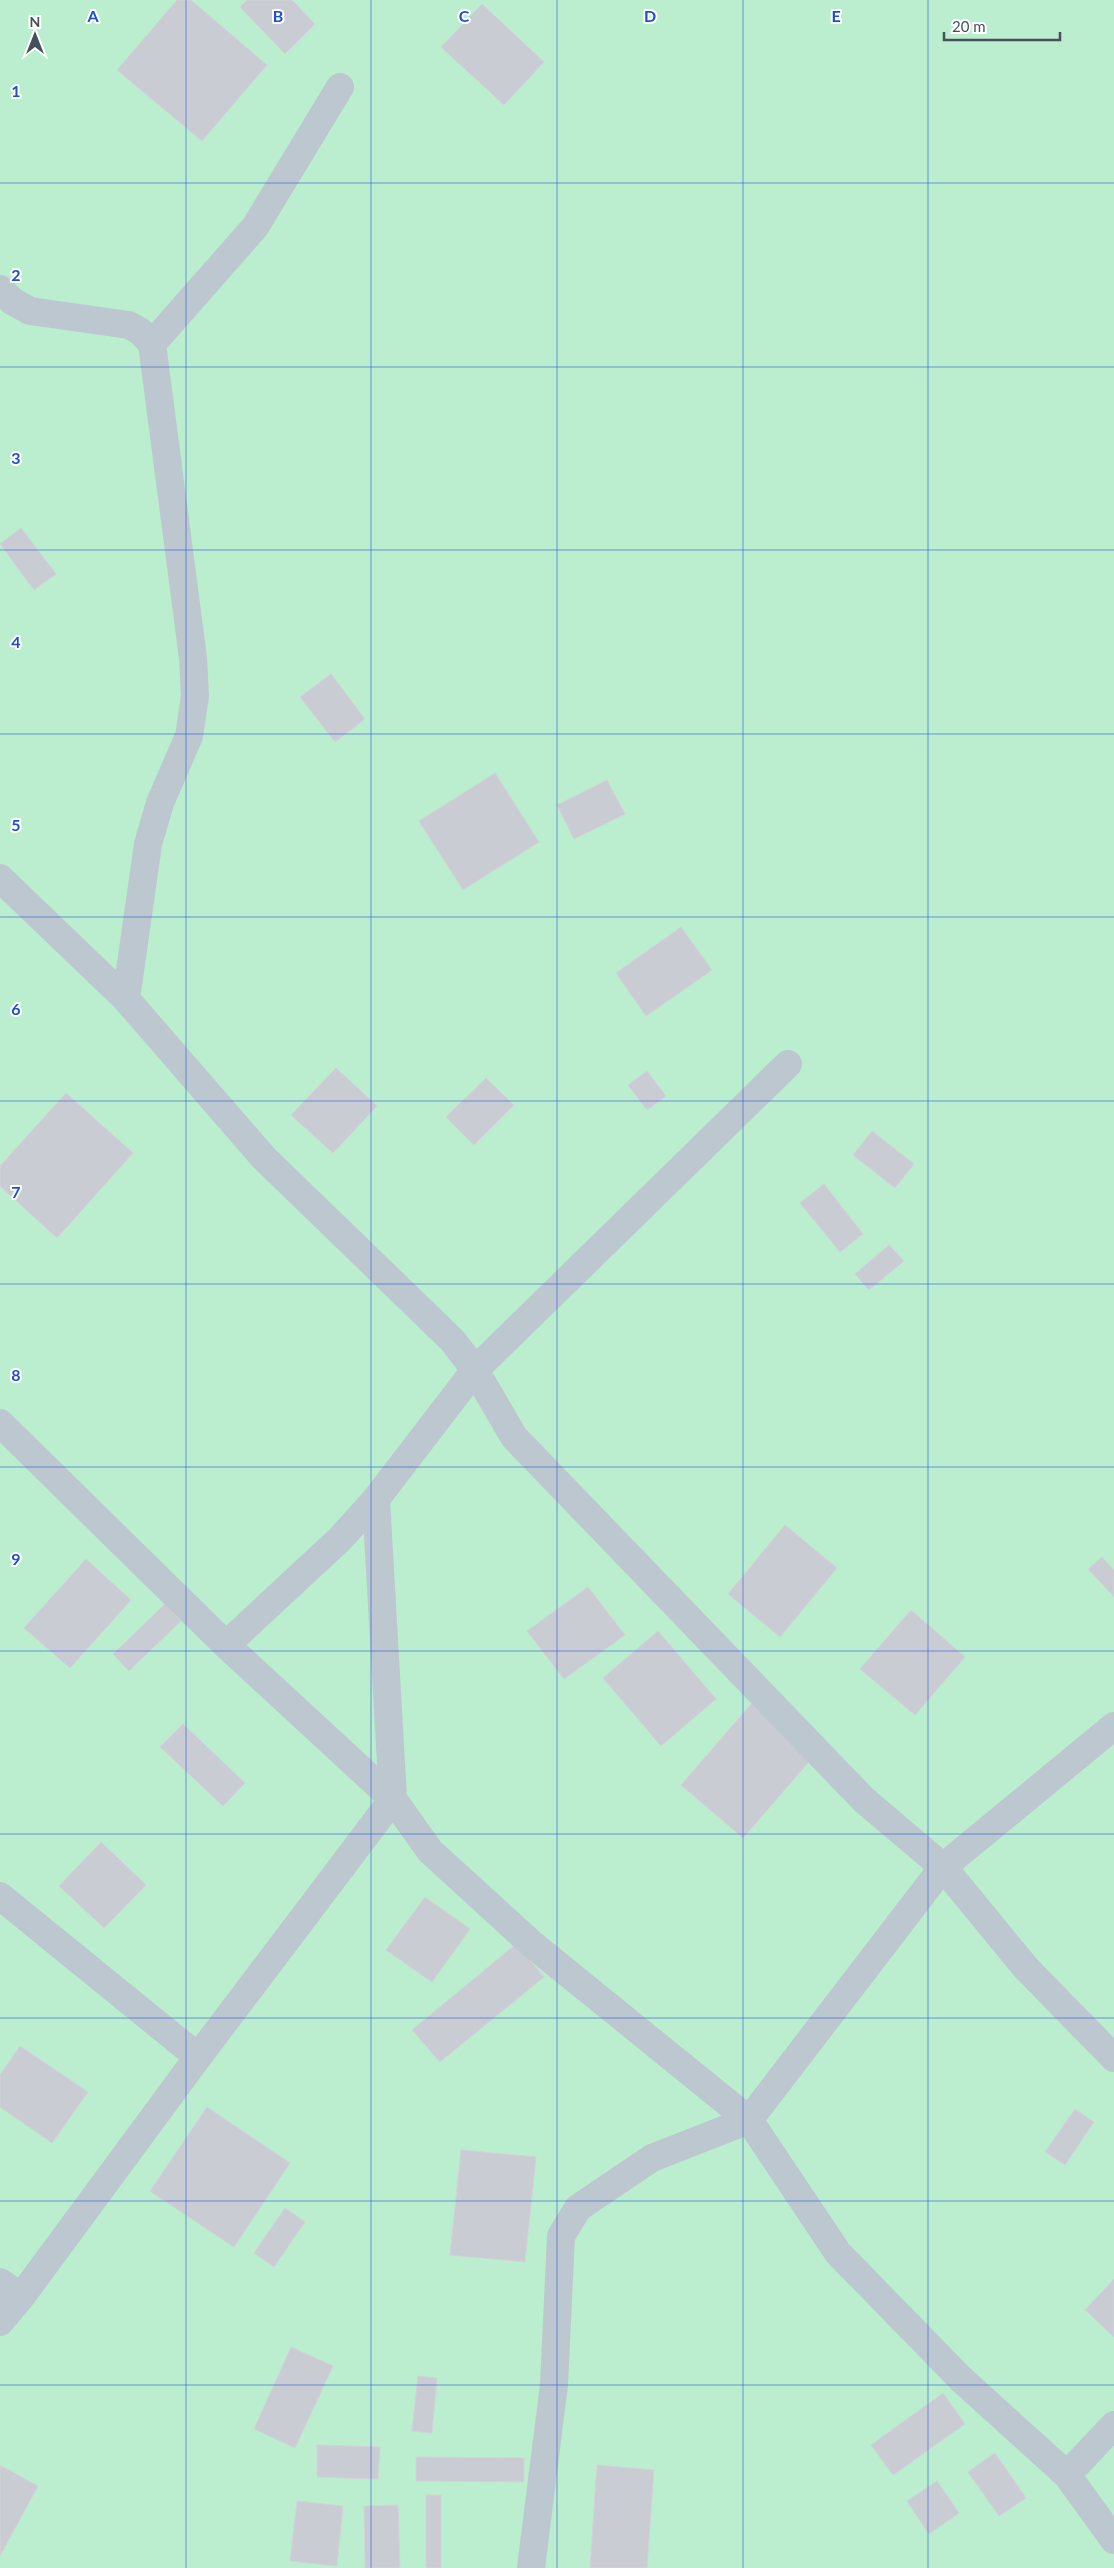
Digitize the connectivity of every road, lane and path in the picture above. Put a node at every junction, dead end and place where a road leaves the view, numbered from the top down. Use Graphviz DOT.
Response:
graph roads {
  1 [pos="340,87"];
  2 [pos="0,289"];
  3 [pos="152,344"];
  4 [pos="0,878"];
  5 [pos="126,1000"];
  6 [pos="788,1064"];
  7 [pos="475,1370"];
  8 [pos="0,1423"];
  9 [pos="376,1499"];
  10 [pos="226,1645"];
  11 [pos="1114,1726"];
  12 [pos="393,1799"];
  13 [pos="943,1867"];
  14 [pos="0,1896"];
  15 [pos="198,2057"];
  16 [pos="1114,2058"];
  17 [pos="749,2120"];
  18 [pos="10,2289"];
  19 [pos="0,2322"];
  20 [pos="1114,2426"];
  21 [pos="1067,2475"];
  22 [pos="1114,2540"];
  23 [pos="531,2568"];
  1 -- 3 [label="street"];
  2 -- 3 [label="street"];
  3 -- 5 [label="street"];
  4 -- 5 [label="street"];
  5 -- 7 [label="street"];
  6 -- 7 [label="street"];
  7 -- 9 [label="street"];
  7 -- 13 [label="street"];
  8 -- 10 [label="street"];
  9 -- 10 [label="street"];
  9 -- 12 [label="street"];
  10 -- 12 [label="street"];
  11 -- 13 [label="street"];
  12 -- 15 [label="street"];
  12 -- 17 [label="street"];
  13 -- 16 [label="street"];
  13 -- 17 [label="street"];
  14 -- 15 [label="street"];
  15 -- 18 [label="street"];
  17 -- 21 [label="street"];
  17 -- 23 [label="street"];
  18 -- 19 [label="street"];
  20 -- 21 [label="street"];
  21 -- 22 [label="street"];
}
